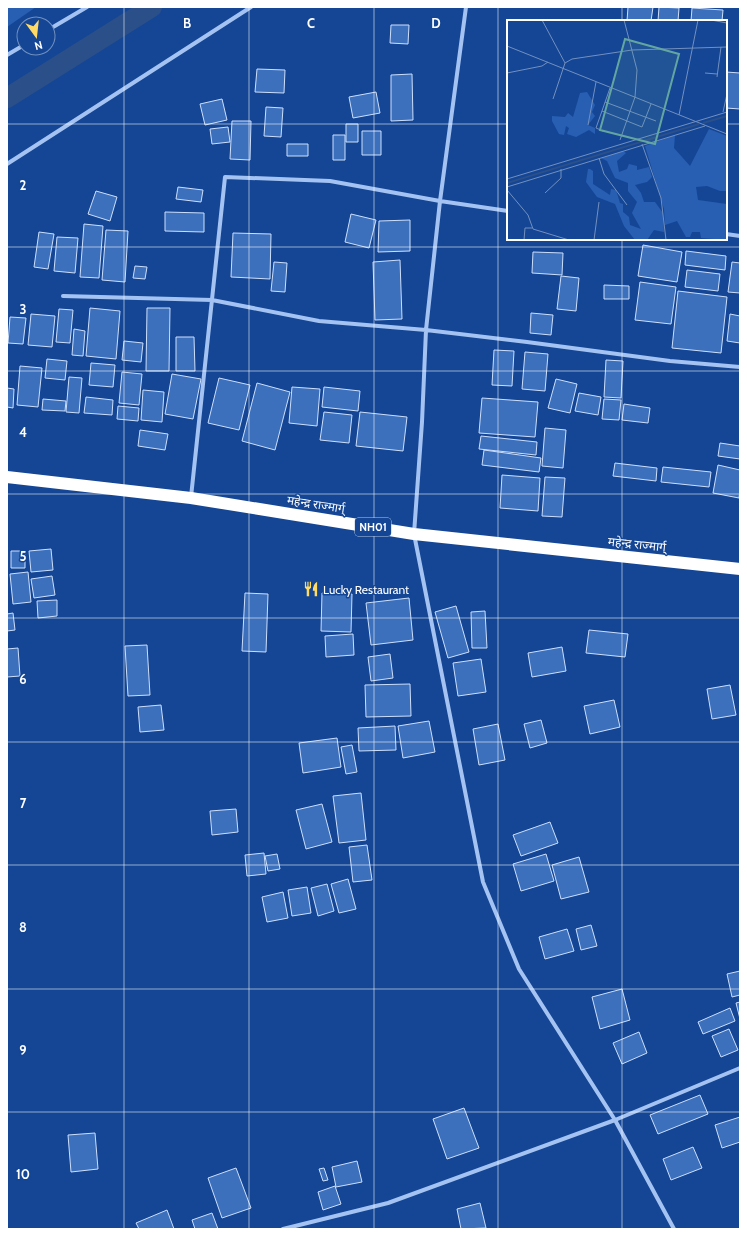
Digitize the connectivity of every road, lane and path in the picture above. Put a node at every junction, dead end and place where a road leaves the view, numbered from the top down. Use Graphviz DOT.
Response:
graph roads {
  1 [pos="87,7"];
  2 [pos="251,7"];
  3 [pos="466,7"];
  4 [pos="56,25"];
  5 [pos="16,50"];
  6 [pos="7,55"];
  7 [pos="7,164"];
  8 [pos="440,201"];
  9 [pos="507,211"];
  10 [pos="727,234"];
  11 [pos="740,236"];
  12 [pos="62,296"];
  13 [pos="212,300"];
  14 [pos="426,330"];
  15 [pos="740,367"];
  16 [pos="7,477"];
  17 [pos="191,498"];
  18 [pos="414,534"];
  19 [pos="740,569"];
  20 [pos="740,1068"];
  21 [pos="615,1120"];
  22 [pos="283,1229"];
  23 [pos="674,1229"];
  1 -- 4 [label="street"];
  2 -- 7 [label="street"];
  3 -- 8 [label="street"];
  5 -- 6 [label="street"];
  8 -- 9 [label="street"];
  8 -- 13 [label="street"];
  8 -- 14 [label="street"];
  10 -- 11 [label="street"];
  12 -- 13 [label="street"];
  13 -- 14 [label="street"];
  13 -- 17 [label="street"];
  14 -- 15 [label="street"];
  14 -- 18 [label="street"];
  16 -- 17 [label="highway, महेन्द्र राज्मार्ग् / NH01"];
  17 -- 18 [label="highway, महेन्द्र राज्मार्ग् / NH01"];
  18 -- 19 [label="highway, महेन्द्र राज्मार्ग् / NH01"];
  18 -- 21 [label="street"];
  20 -- 21 [label="street"];
  21 -- 22 [label="street"];
  21 -- 23 [label="street"];
}
